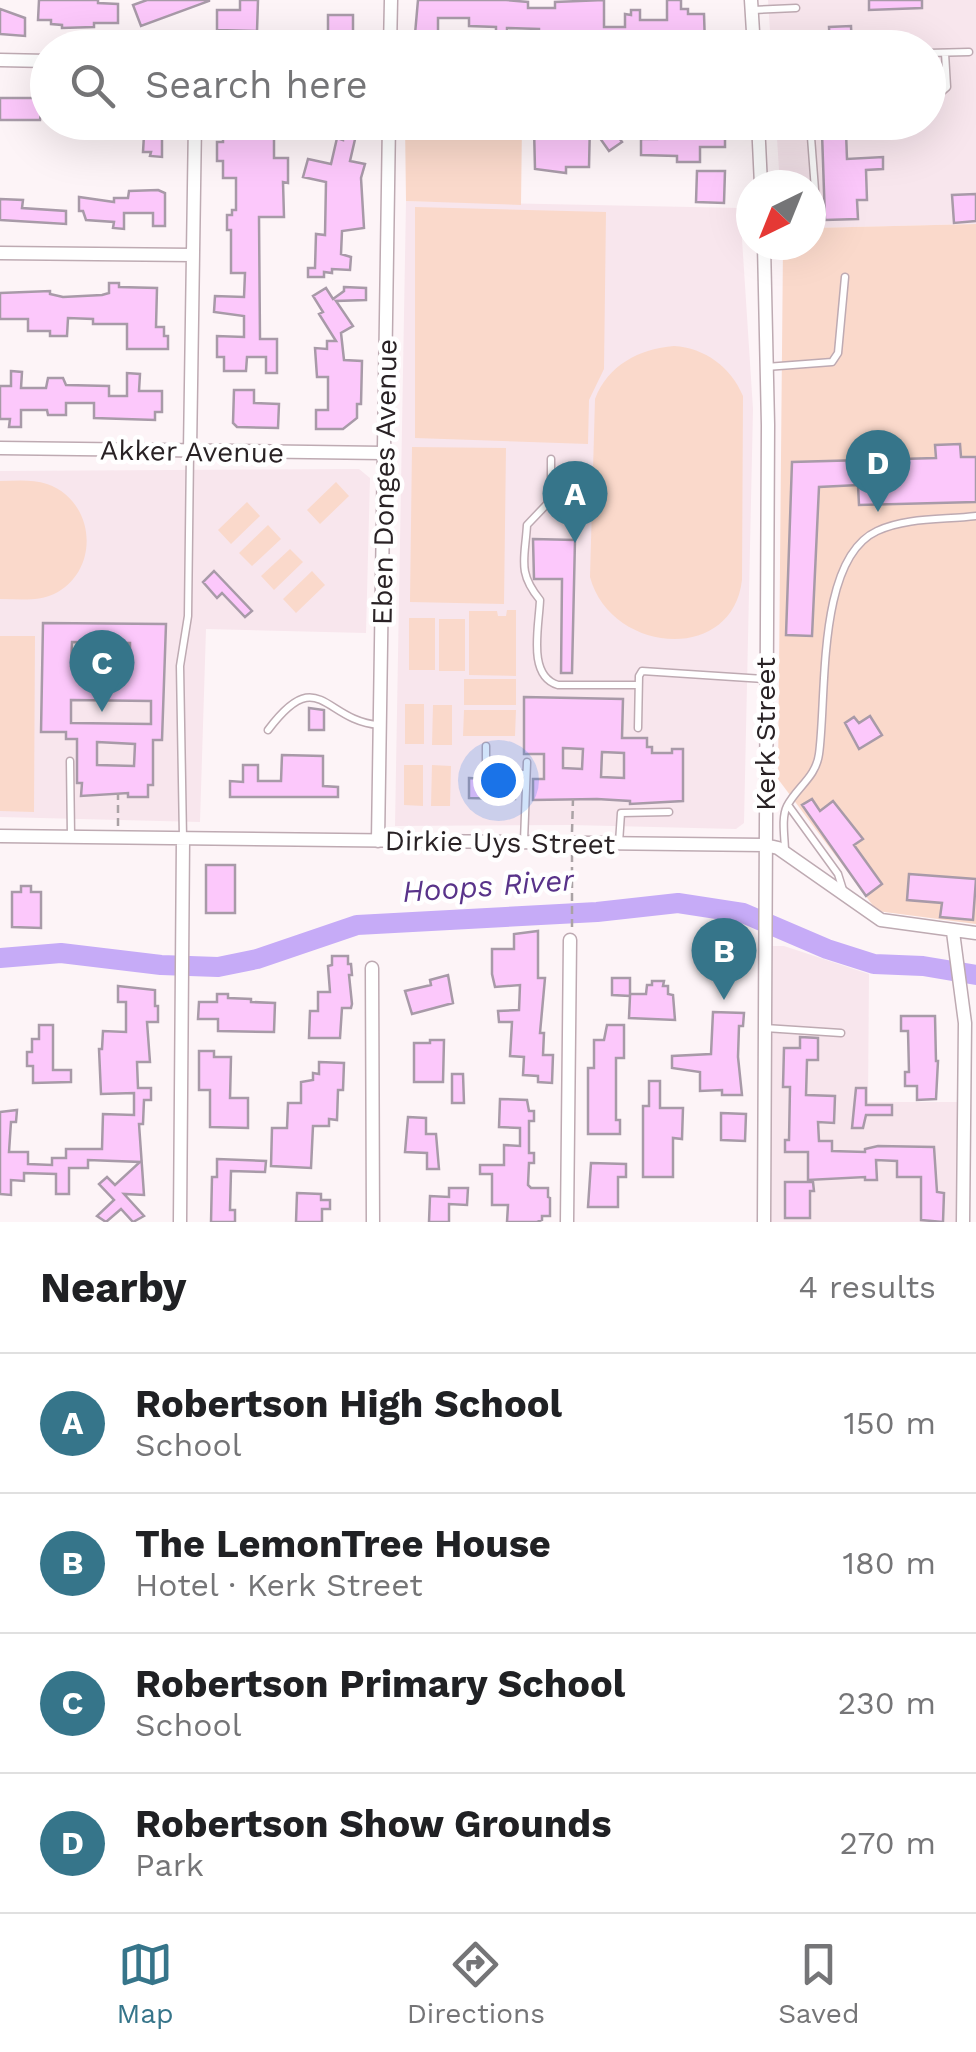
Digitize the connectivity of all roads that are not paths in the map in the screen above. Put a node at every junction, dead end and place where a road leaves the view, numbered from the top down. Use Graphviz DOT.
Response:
graph roads {
  1 [pos="390,0"];
  2 [pos="775,4"];
  3 [pos="751,5"];
  4 [pos="796,8"];
  5 [pos="390,30"];
  6 [pos="753,30"];
  7 [pos="969,52"];
  8 [pos="946,53"];
  9 [pos="0,60"];
  10 [pos="30,60"];
  11 [pos="194,140"];
  12 [pos="390,140"];
  13 [pos="759,140"];
  14 [pos="812,140"];
  15 [pos="761,170"];
  16 [pos="814,170"];
  17 [pos="0,253"];
  18 [pos="193,255"];
  19 [pos="764,260"];
  20 [pos="844,278"];
  21 [pos="766,368"];
  22 [pos="0,448"];
  23 [pos="190,451"];
  24 [pos="383,453"];
  25 [pos="551,459"];
  26 [pos="976,516"];
  27 [pos="765,679"];
  28 [pos="638,685"];
  29 [pos="380,724"];
  30 [pos="638,728"];
  31 [pos="268,730"];
  32 [pos="486,746"];
  33 [pos="70,761"];
  34 [pos="526,762"];
  35 [pos="526,774"];
  36 [pos="788,805"];
  37 [pos="669,812"];
  38 [pos="0,836"];
  39 [pos="71,837"];
  40 [pos="183,839"];
  41 [pos="524,840"];
  42 [pos="378,841"];
  43 [pos="619,843"];
  44 [pos="765,845"];
  45 [pos="785,853"];
  46 [pos="844,894"];
  47 [pos="953,932"];
  48 [pos="976,933"];
  49 [pos="570,940"];
  50 [pos="372,968"];
  51 [pos="764,1028"];
  52 [pos="842,1033"];
  53 [pos="180,1222"];
  54 [pos="373,1222"];
  55 [pos="567,1222"];
  56 [pos="764,1222"];
  57 [pos="963,1222"];
  1 -- 5 [label="street"];
  2 -- 3 [label="lane"];
  2 -- 4 [label="lane"];
  3 -- 6 [label="street"];
  7 -- 8 [label="lane"];
  9 -- 10 [label="street"];
  11 -- 18 [label="street"];
  12 -- 24 [label="street, Eben Donges Avenue"];
  13 -- 15 [label="street"];
  14 -- 16 [label="lane"];
  17 -- 18 [label="street"];
  18 -- 23 [label="street"];
  19 -- 21 [label="street, Kerk Street"];
  20 -- 21 [label="lane"];
  21 -- 27 [label="street, Kerk Street"];
  22 -- 23 [label="street, Akker Avenue"];
  23 -- 24 [label="street, Akker Avenue"];
  23 -- 40 [label="lane"];
  24 -- 29 [label="street, Eben Donges Avenue"];
  25 -- 28 [label="lane"];
  26 -- 36 [label="lane"];
  27 -- 28 [label="lane"];
  27 -- 44 [label="street, Kerk Street"];
  28 -- 30 [label="lane"];
  29 -- 31 [label="lane"];
  29 -- 42 [label="street, Eben Donges Avenue"];
  32 -- 35 [label="lane"];
  33 -- 39 [label="lane"];
  34 -- 35 [label="lane"];
  35 -- 41 [label="lane"];
  36 -- 45 [label="lane"];
  36 -- 46 [label="lane"];
  37 -- 43 [label="lane"];
  38 -- 39 [label="street, Dirkie Uys Street"];
  39 -- 40 [label="street, Dirkie Uys Street"];
  40 -- 42 [label="street, Dirkie Uys Street"];
  40 -- 53 [label="street"];
  41 -- 42 [label="street, Dirkie Uys Street"];
  41 -- 43 [label="street, Dirkie Uys Street"];
  43 -- 44 [label="street, Dirkie Uys Street"];
  44 -- 45 [label="street, Dirkie Uys Street"];
  44 -- 51 [label="street, Kerk Street"];
  45 -- 46 [label="street, Dirkie Uys Street"];
  46 -- 47 [label="street, Dirkie Uys Street"];
  47 -- 48 [label="street, Dirkie Uys Street"];
  47 -- 57 [label="street"];
  49 -- 55 [label="street"];
  50 -- 54 [label="street"];
  51 -- 52 [label="lane"];
  51 -- 56 [label="street, Kerk Street"];
}
